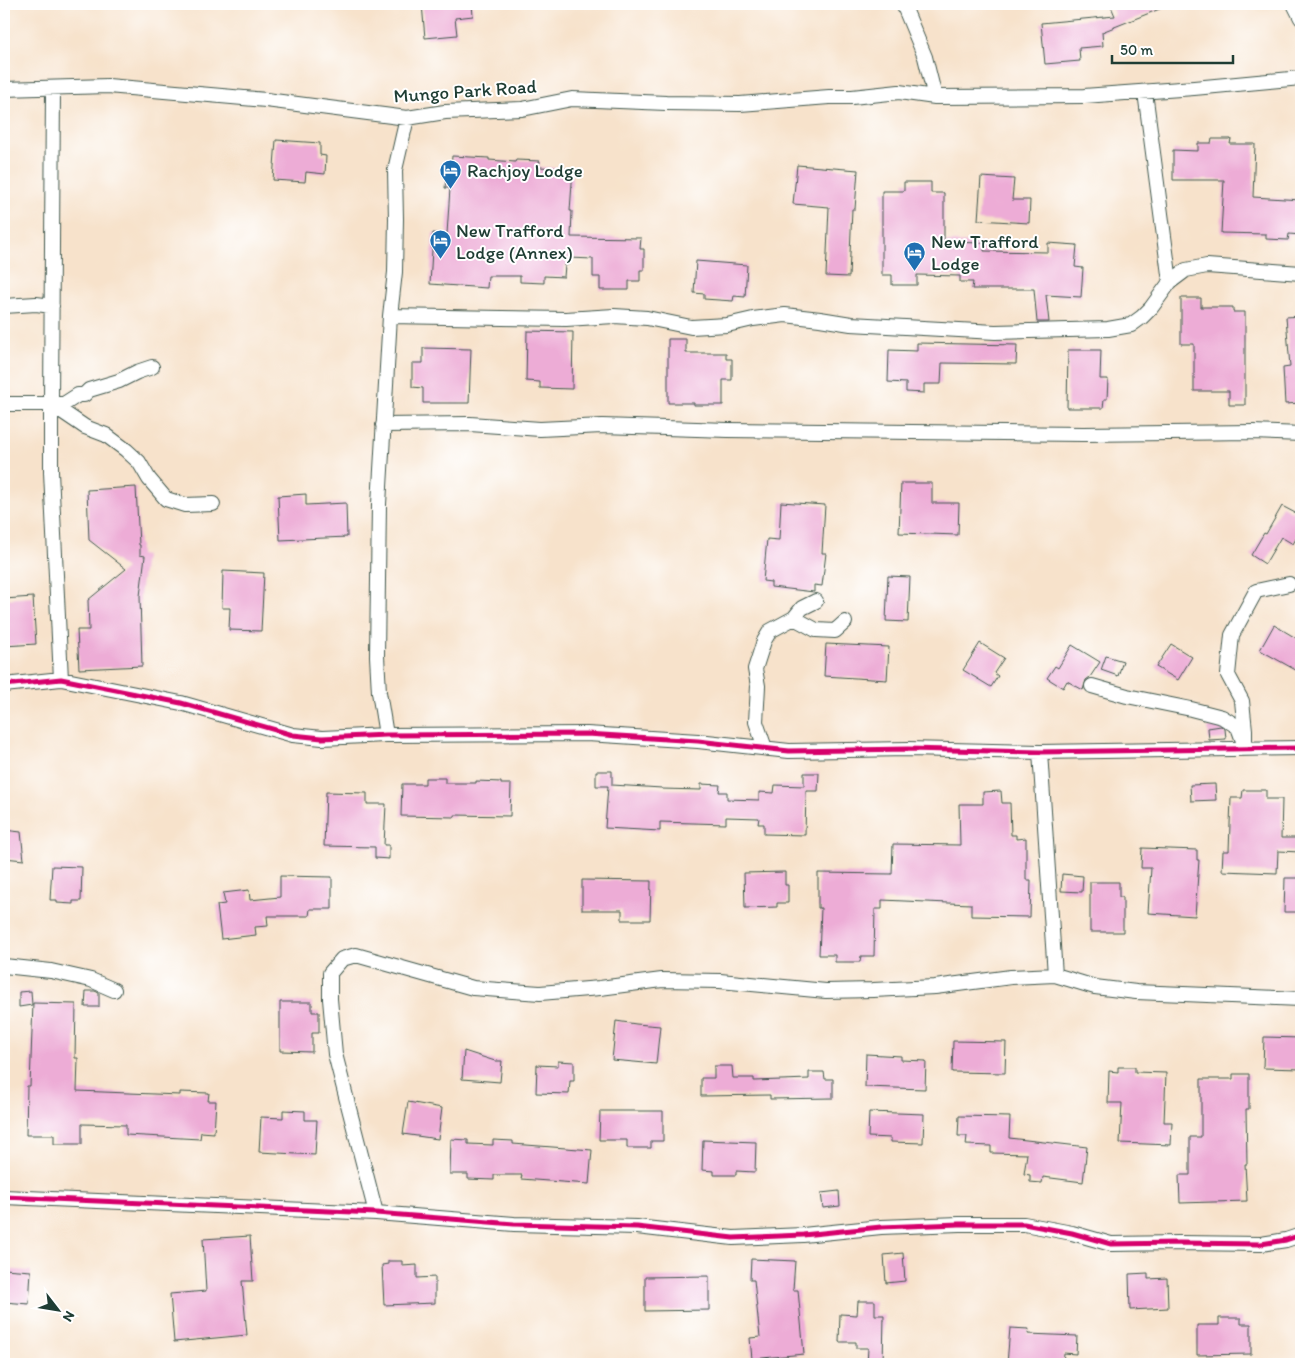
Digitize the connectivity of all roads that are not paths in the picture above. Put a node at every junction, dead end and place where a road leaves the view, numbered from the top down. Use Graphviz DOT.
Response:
graph roads {
  1 [pos="903,4"];
  2 [pos="1294,4"];
  3 [pos="1301,18"];
  4 [pos="1301,78"];
  5 [pos="53,88"];
  6 [pos="4,89"];
  7 [pos="1145,92"];
  8 [pos="935,97"];
  9 [pos="407,118"];
  10 [pos="1301,272"];
  11 [pos="1170,282"];
  12 [pos="4,306"];
  13 [pos="52,306"];
  14 [pos="390,316"];
  15 [pos="152,367"];
  16 [pos="4,404"];
  17 [pos="51,404"];
  18 [pos="382,425"];
  19 [pos="1301,434"];
  20 [pos="213,504"];
  21 [pos="1289,584"];
  22 [pos="816,601"];
  23 [pos="794,618"];
  24 [pos="845,622"];
  25 [pos="60,679"];
  26 [pos="4,685"];
  27 [pos="1092,686"];
  28 [pos="386,735"];
  29 [pos="765,748"];
  30 [pos="1301,748"];
  31 [pos="1245,749"];
  32 [pos="1040,752"];
  33 [pos="4,966"];
  34 [pos="1055,975"];
  35 [pos="114,990"];
  36 [pos="1301,999"];
  37 [pos="4,1198"];
  38 [pos="376,1213"];
  39 [pos="1301,1235"];
  1 -- 8 [label="street"];
  2 -- 3 [label="street"];
  4 -- 7 [label="street, Mungo Park Road"];
  5 -- 6 [label="street, Mungo Park Road"];
  5 -- 9 [label="street, Mungo Park Road"];
  5 -- 13 [label="street"];
  7 -- 8 [label="street, Mungo Park Road"];
  7 -- 11 [label="street"];
  8 -- 9 [label="street, Mungo Park Road"];
  9 -- 14 [label="street"];
  10 -- 11 [label="street"];
  11 -- 14 [label="street"];
  12 -- 13 [label="street"];
  13 -- 17 [label="street"];
  14 -- 18 [label="street"];
  15 -- 17 [label="street"];
  16 -- 17 [label="street"];
  17 -- 20 [label="street"];
  17 -- 25 [label="street"];
  18 -- 19 [label="street"];
  18 -- 28 [label="street"];
  21 -- 31 [label="street"];
  22 -- 23 [label="street"];
  23 -- 24 [label="street"];
  23 -- 29 [label="street"];
  25 -- 26 [label="street"];
  25 -- 28 [label="street"];
  27 -- 31 [label="street"];
  28 -- 29 [label="street"];
  29 -- 32 [label="street"];
  30 -- 31 [label="street"];
  31 -- 32 [label="street"];
  32 -- 34 [label="street"];
  33 -- 35 [label="street"];
  34 -- 36 [label="street"];
  34 -- 38 [label="street"];
  37 -- 38 [label="street"];
  38 -- 39 [label="street"];
}
